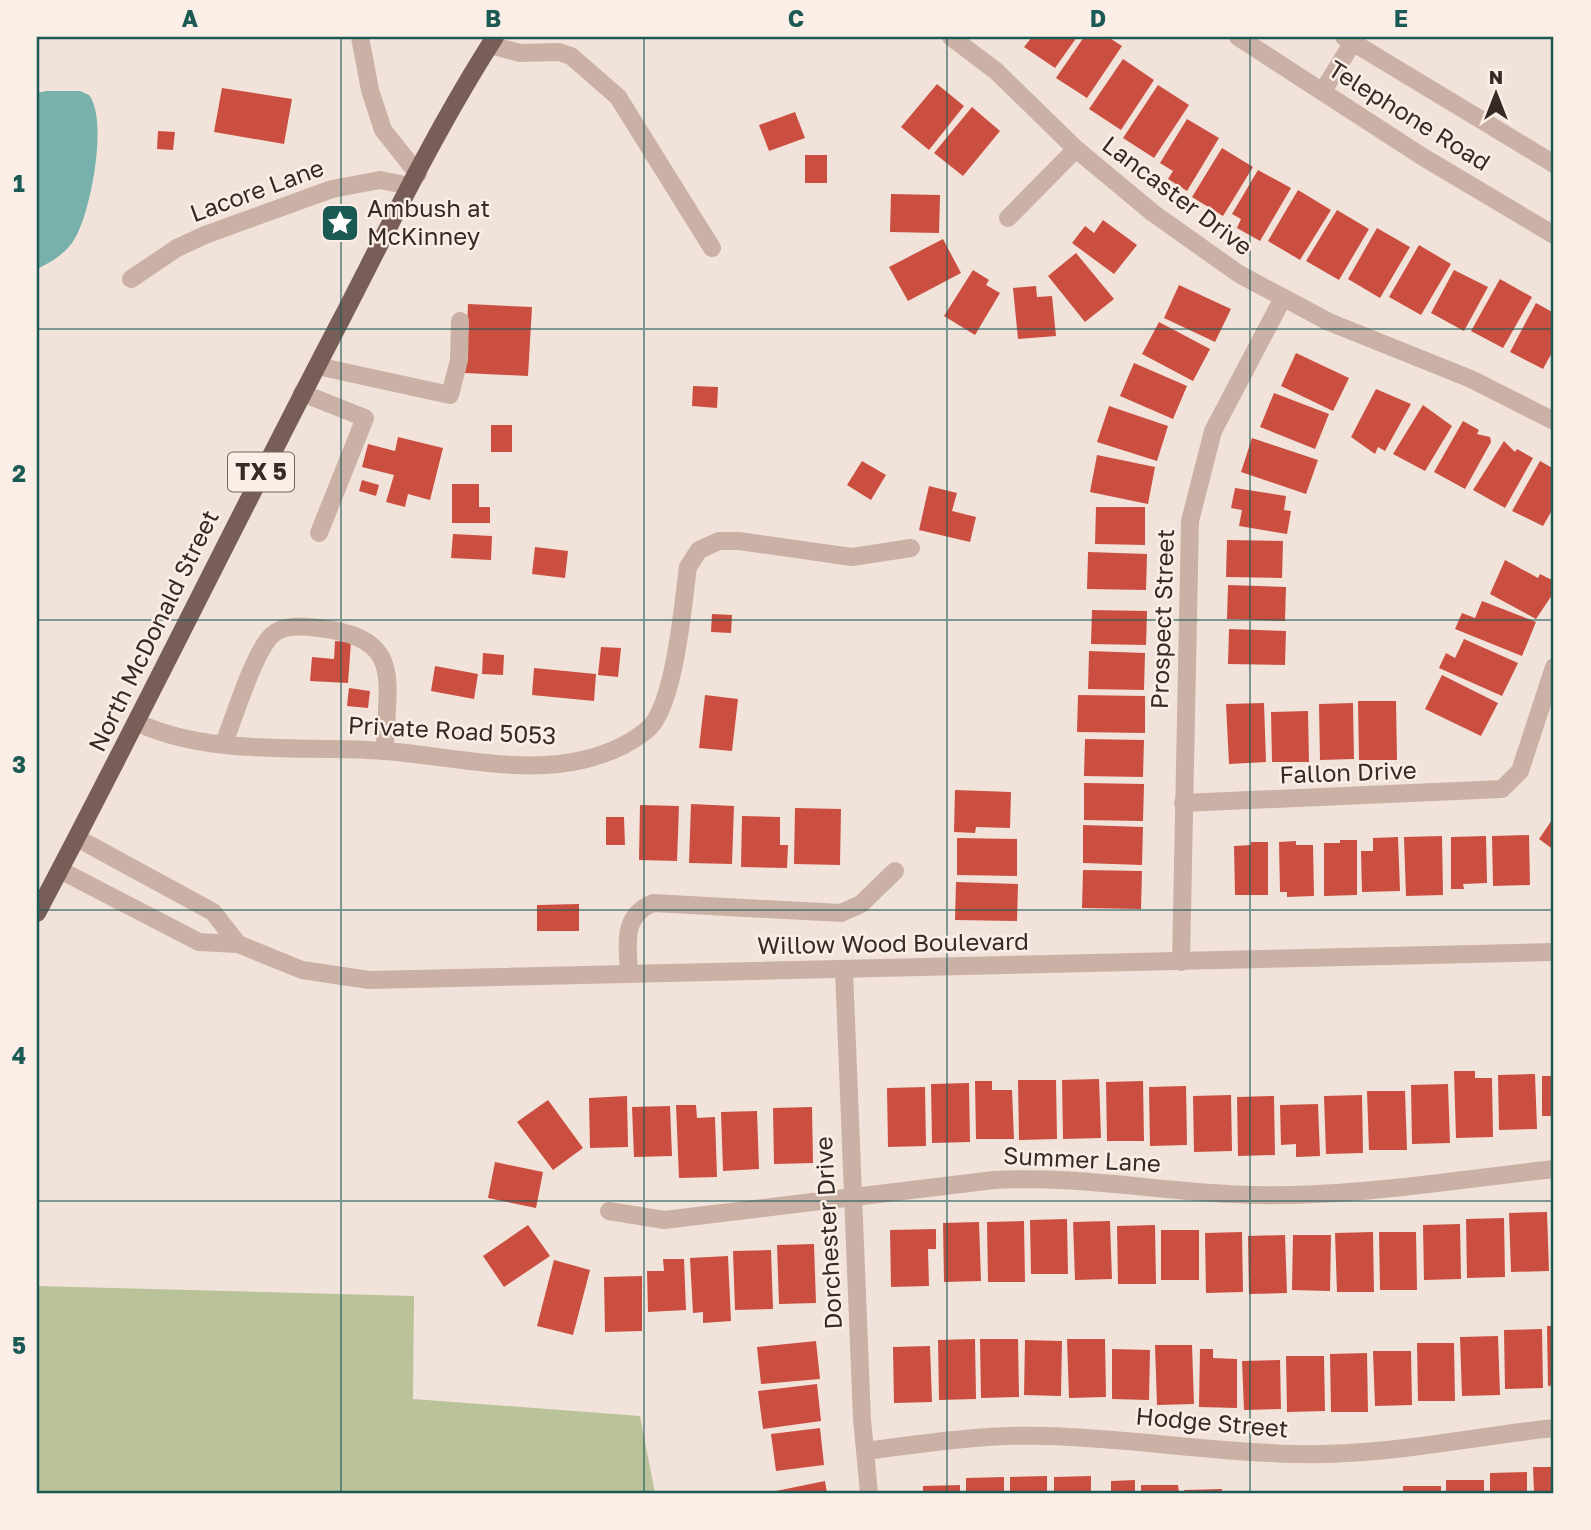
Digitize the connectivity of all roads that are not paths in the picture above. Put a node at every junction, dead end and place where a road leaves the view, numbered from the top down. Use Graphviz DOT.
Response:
graph roads {
  1 [pos="360,37"];
  2 [pos="951,37"];
  3 [pos="1238,37"];
  4 [pos="1351,39"];
  5 [pos="492,41"];
  6 [pos="1323,91"];
  7 [pos="1076,149"];
  8 [pos="1554,164"];
  9 [pos="414,180"];
  10 [pos="1008,218"];
  11 [pos="1554,235"];
  12 [pos="712,248"];
  13 [pos="131,279"];
  14 [pos="1283,298"];
  15 [pos="460,321"];
  16 [pos="317,366"];
  17 [pos="302,393"];
  18 [pos="1554,421"];
  19 [pos="319,533"];
  20 [pos="911,548"];
  21 [pos="1554,667"];
  22 [pos="138,723"];
  23 [pos="224,743"];
  24 [pos="385,751"];
  25 [pos="1184,803"];
  26 [pos="77,838"];
  27 [pos="60,870"];
  28 [pos="895,871"];
  29 [pos="37,914"];
  30 [pos="238,944"];
  31 [pos="1554,952"];
  32 [pos="1181,962"];
  33 [pos="844,970"];
  34 [pos="629,974"];
  35 [pos="1554,1169"];
  36 [pos="852,1197"];
  37 [pos="609,1211"];
  38 [pos="1554,1428"];
  39 [pos="866,1451"];
  40 [pos="869,1493"];
  1 -- 9 [label="street"];
  2 -- 7 [label="street, Lancaster Drive"];
  3 -- 6 [label="street, Telephone Road"];
  4 -- 6 [label="street"];
  4 -- 8 [label="street, Telephone Road"];
  5 -- 9 [label="main road, North McDonald Street / TX 5"];
  5 -- 12 [label="street"];
  6 -- 11 [label="street, Telephone Road"];
  7 -- 10 [label="street"];
  7 -- 14 [label="street, Lancaster Drive"];
  9 -- 13 [label="street, Lacore Lane"];
  9 -- 16 [label="main road, North McDonald Street / TX 5"];
  14 -- 18 [label="street, Lancaster Drive"];
  14 -- 25 [label="street, Prospect Street"];
  15 -- 16 [label="street"];
  16 -- 17 [label="main road, North McDonald Street / TX 5"];
  17 -- 19 [label="street"];
  17 -- 22 [label="main road, North McDonald Street / TX 5"];
  20 -- 24 [label="street, Private Road 5053"];
  21 -- 25 [label="street, Fallon Drive"];
  22 -- 23 [label="street, Private Road 5053"];
  22 -- 26 [label="main road, North McDonald Street / TX 5"];
  23 -- 24 [label="street, Private Road 5053"];
  23 -- 24 [label="street"];
  25 -- 32 [label="street, Prospect Street"];
  26 -- 27 [label="main road, North McDonald Street / TX 5"];
  26 -- 30 [label="street, Willow Wood Boulevard"];
  27 -- 29 [label="main road, North McDonald Street / TX 5"];
  27 -- 30 [label="street, Willow Wood Boulevard"];
  28 -- 34 [label="street"];
  30 -- 34 [label="street, Willow Wood Boulevard"];
  31 -- 32 [label="street, Willow Wood Boulevard"];
  32 -- 33 [label="street, Willow Wood Boulevard"];
  33 -- 34 [label="street, Willow Wood Boulevard"];
  33 -- 36 [label="street, Dorchester Drive"];
  35 -- 36 [label="street, Summer Lane"];
  36 -- 37 [label="street, Summer Lane"];
  36 -- 39 [label="street, Dorchester Drive"];
  38 -- 39 [label="street, Hodge Street"];
  39 -- 40 [label="street, Dorchester Drive"];
}
